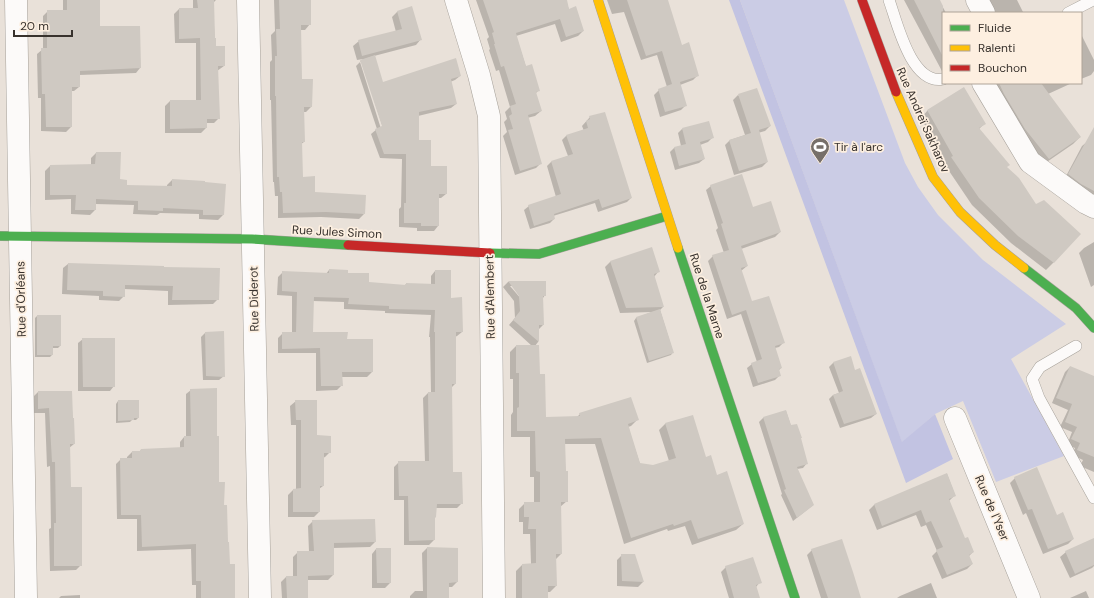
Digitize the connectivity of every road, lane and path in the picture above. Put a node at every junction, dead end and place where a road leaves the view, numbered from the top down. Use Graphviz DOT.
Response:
graph roads {
  1 [pos="16,0"];
  2 [pos="248,0"];
  3 [pos="456,0"];
  4 [pos="598,0"];
  5 [pos="862,0"];
  6 [pos="889,0"];
  7 [pos="977,0"];
  8 [pos="1093,0"];
  9 [pos="983,12"];
  10 [pos="1070,12"];
  11 [pos="942,79"];
  12 [pos="984,84"];
  13 [pos="1094,207"];
  14 [pos="667,216"];
  15 [pos="10,236"];
  16 [pos="252,238"];
  17 [pos="490,253"];
  18 [pos="1094,328"];
  19 [pos="1076,346"];
  20 [pos="955,418"];
  21 [pos="1094,498"];
  22 [pos="26,598"];
  23 [pos="260,598"];
  24 [pos="494,598"];
  25 [pos="795,598"];
  26 [pos="1029,598"];
  1 -- 15 [label="street, Rue d'Orléans"];
  2 -- 16 [label="street, Rue Diderot"];
  3 -- 17 [label="street, Rue d'Alembert"];
  4 -- 14 [label="street, Rue de la Marne"];
  5 -- 18 [label="street, Rue Andreï Sakharov"];
  6 -- 11 [label="lane"];
  7 -- 9 [label="street"];
  8 -- 10 [label="lane"];
  12 -- 13 [label="street"];
  14 -- 17 [label="street, Rue Jules Simon"];
  14 -- 25 [label="street, Rue de la Marne"];
  15 -- 16 [label="street, Rue Jules Simon"];
  15 -- 22 [label="street, Rue d'Orléans"];
  16 -- 17 [label="street, Rue Jules Simon"];
  16 -- 23 [label="street, Rue Diderot"];
  17 -- 24 [label="street, Rue d'Alembert"];
  19 -- 21 [label="lane"];
  20 -- 26 [label="street, Rue de l'Yser"];
}
